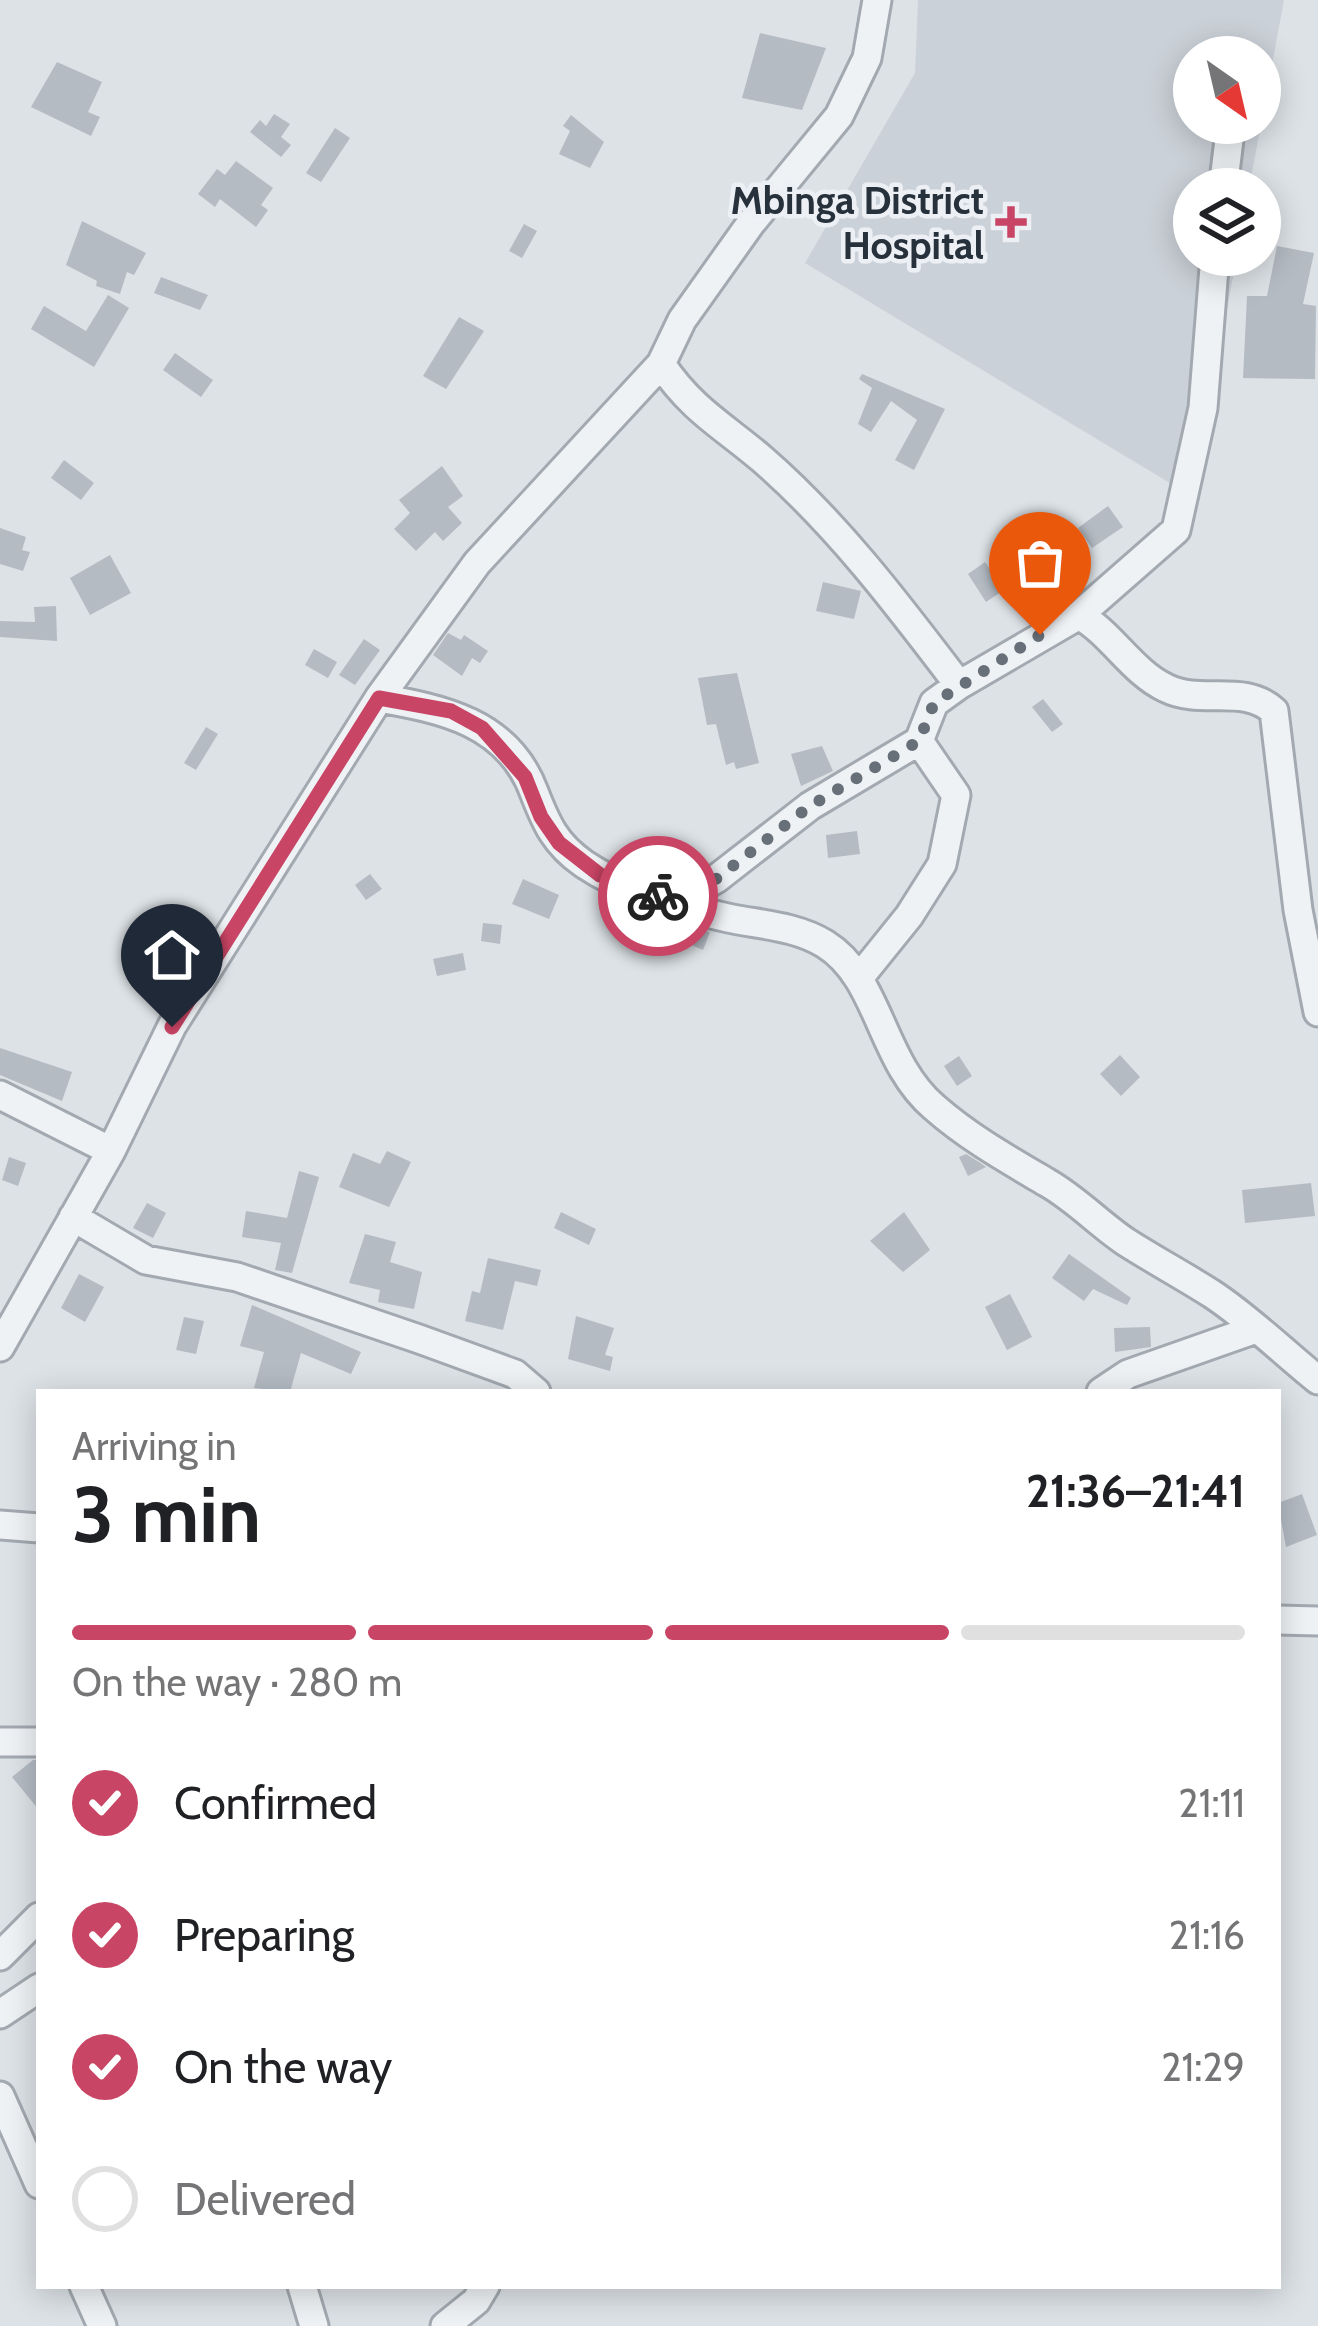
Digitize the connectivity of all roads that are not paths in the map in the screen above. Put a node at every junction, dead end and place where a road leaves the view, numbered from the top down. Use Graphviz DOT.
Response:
graph roads {
  1 [pos="877,0"];
  2 [pos="1213,276"];
  3 [pos="661,364"];
  4 [pos="1079,615"];
  5 [pos="959,685"];
  6 [pos="379,698"];
  7 [pos="919,741"];
  8 [pos="677,901"];
  9 [pos="859,978"];
  10 [pos="1318,1012"];
  11 [pos="0,1095"];
  12 [pos="111,1150"];
  13 [pos="73,1217"];
  14 [pos="1256,1329"];
  15 [pos="0,1347"];
  16 [pos="1318,1380"];
  17 [pos="532,1389"];
  18 [pos="1106,1389"];
  19 [pos="0,1525"];
  20 [pos="36,1528"];
  21 [pos="1281,1620"];
  22 [pos="1318,1621"];
  23 [pos="0,1742"];
  24 [pos="36,1742"];
  25 [pos="36,1921"];
  26 [pos="0,1956"];
  27 [pos="36,1990"];
  28 [pos="0,2014"];
  29 [pos="0,2096"];
  30 [pos="36,2177"];
  31 [pos="86,2289"];
  32 [pos="303,2289"];
  33 [pos="483,2289"];
  34 [pos="102,2326"];
  35 [pos="314,2326"];
  36 [pos="446,2326"];
  1 -- 3 [label="street"];
  2 -- 4 [label="street"];
  3 -- 5 [label="street"];
  3 -- 6 [label="street"];
  4 -- 5 [label="street"];
  4 -- 10 [label="street"];
  5 -- 7 [label="street"];
  6 -- 8 [label="street"];
  6 -- 12 [label="street"];
  7 -- 8 [label="street"];
  7 -- 9 [label="street"];
  8 -- 9 [label="street"];
  9 -- 14 [label="street"];
  11 -- 12 [label="street"];
  12 -- 13 [label="street"];
  13 -- 15 [label="street"];
  13 -- 17 [label="street"];
  14 -- 16 [label="street"];
  14 -- 18 [label="street"];
  19 -- 20 [label="street"];
  21 -- 22 [label="street"];
  23 -- 24 [label="street"];
  25 -- 26 [label="street"];
  27 -- 28 [label="street"];
  29 -- 30 [label="street"];
  31 -- 34 [label="street"];
  32 -- 35 [label="street"];
  33 -- 36 [label="street"];
}
